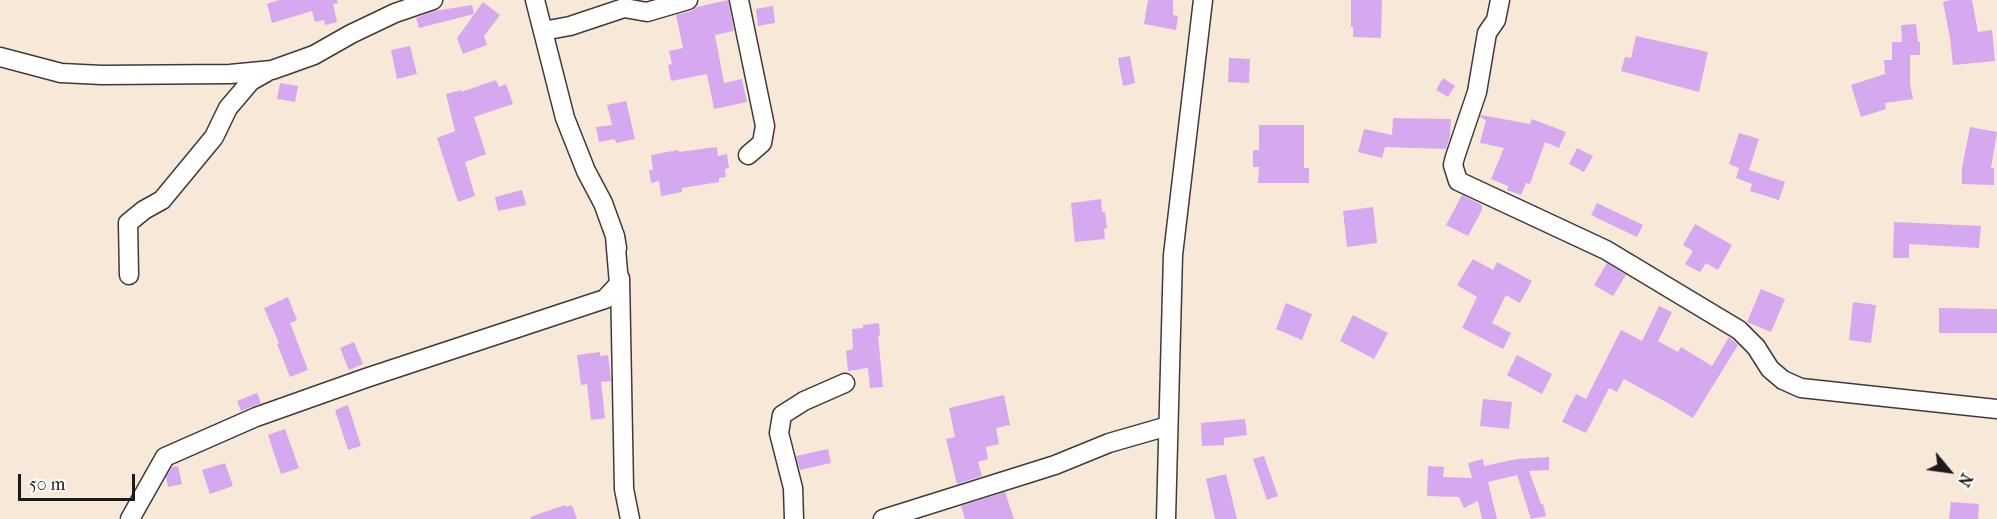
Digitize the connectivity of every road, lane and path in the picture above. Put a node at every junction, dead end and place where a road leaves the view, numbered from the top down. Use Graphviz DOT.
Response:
graph roads {
  1 [pos="433,0"];
  2 [pos="535,0"];
  3 [pos="688,0"];
  4 [pos="739,0"];
  5 [pos="1203,0"];
  6 [pos="1500,0"];
  7 [pos="543,31"];
  8 [pos="0,57"];
  9 [pos="272,70"];
  10 [pos="748,155"];
  11 [pos="615,236"];
  12 [pos="129,275"];
  13 [pos="845,383"];
  14 [pos="1997,409"];
  15 [pos="1168,426"];
  16 [pos="1164,518"];
  17 [pos="130,519"];
  18 [pos="630,519"];
  19 [pos="794,519"];
  20 [pos="883,519"];
  1 -- 9 [label="street"];
  2 -- 7 [label="street"];
  3 -- 7 [label="street"];
  4 -- 10 [label="street"];
  5 -- 15 [label="street"];
  6 -- 14 [label="street"];
  7 -- 11 [label="street"];
  8 -- 9 [label="street"];
  9 -- 12 [label="street"];
  11 -- 17 [label="street"];
  11 -- 18 [label="street"];
  13 -- 19 [label="street"];
  15 -- 16 [label="street"];
  15 -- 20 [label="street"];
}
